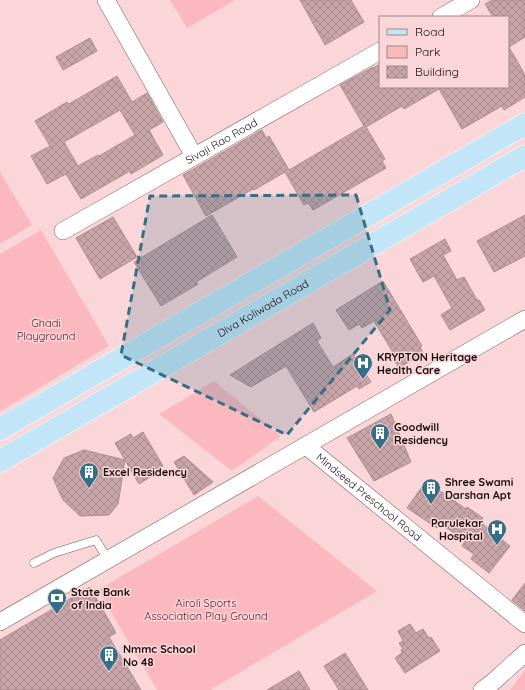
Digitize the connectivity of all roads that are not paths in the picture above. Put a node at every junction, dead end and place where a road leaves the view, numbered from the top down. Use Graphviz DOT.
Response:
graph roads {
  1 [pos="106,0"];
  2 [pos="471,0"];
  3 [pos="443,16"];
  4 [pos="379,52"];
  5 [pos="525,124"];
  6 [pos="194,156"];
  7 [pos="525,156"];
  8 [pos="63,231"];
  9 [pos="525,319"];
  10 [pos="0,429"];
  11 [pos="306,446"];
  12 [pos="0,461"];
  13 [pos="108,560"];
  14 [pos="34,562"];
  15 [pos="0,622"];
  16 [pos="525,624"];
  17 [pos="525,653"];
  18 [pos="482,690"];
  1 -- 6 [label="street"];
  2 -- 3 [label="street"];
  4 -- 6 [label="street, Sivaji Rao Road"];
  5 -- 10 [label="main road"];
  6 -- 8 [label="street, Sivaji Rao Road"];
  7 -- 12 [label="main road, Diva Koliwada Road"];
  9 -- 11 [label="street"];
  11 -- 13 [label="street"];
  11 -- 16 [label="street, Mindseed Preschool Road"];
  13 -- 14 [label="lane"];
  13 -- 15 [label="street"];
  17 -- 18 [label="street"];
}
